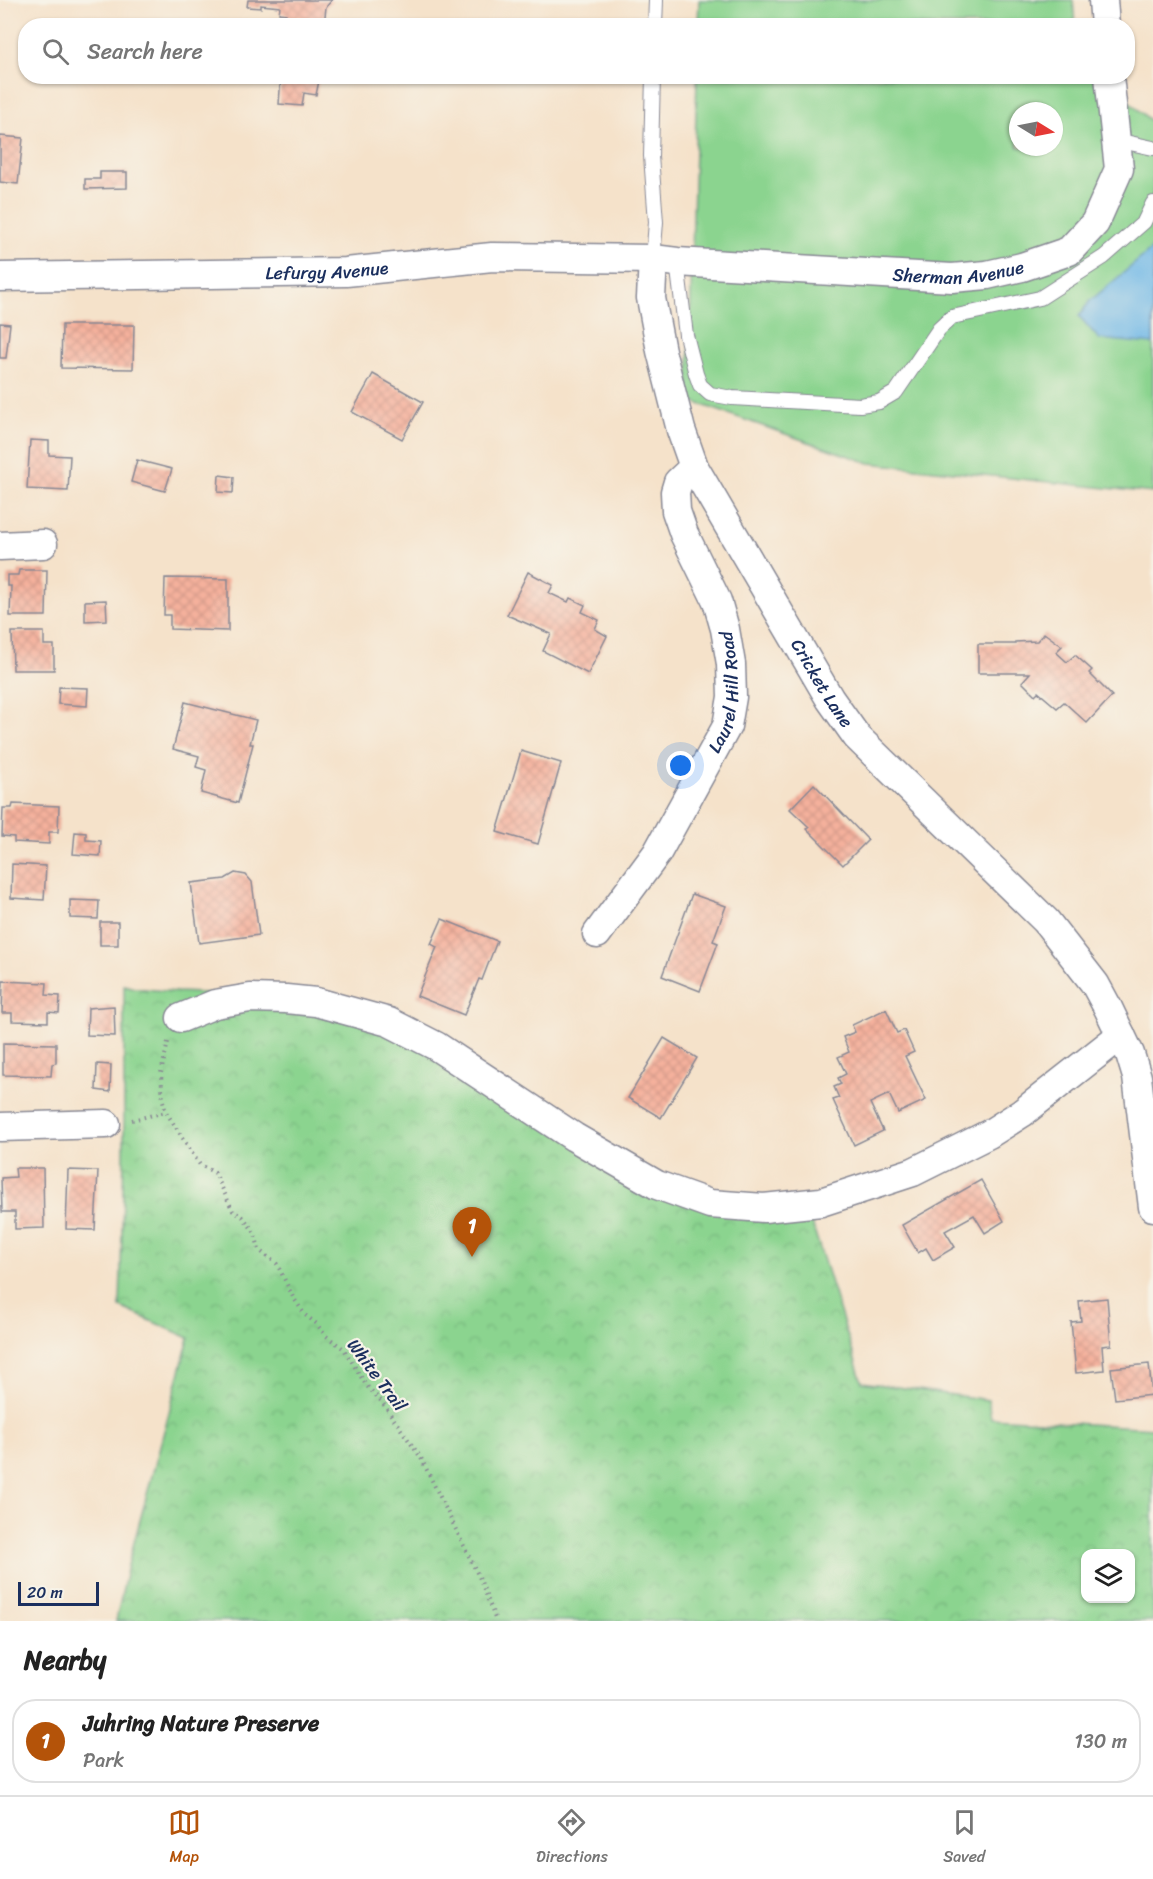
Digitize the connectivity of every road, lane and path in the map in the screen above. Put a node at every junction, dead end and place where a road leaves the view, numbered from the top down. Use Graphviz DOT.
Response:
graph roads {
  1 [pos="656,0"];
  2 [pos="1103,0"];
  3 [pos="656,18"];
  4 [pos="1104,18"];
  5 [pos="653,84"];
  6 [pos="1110,84"];
  7 [pos="1116,140"];
  8 [pos="1153,148"];
  9 [pos="1153,203"];
  10 [pos="665,261"];
  11 [pos="0,277"];
  12 [pos="694,466"];
  13 [pos="43,544"];
  14 [pos="0,546"];
  15 [pos="597,934"];
  16 [pos="182,1018"];
  17 [pos="1121,1035"];
  18 [pos="166,1112"];
  19 [pos="106,1124"];
  20 [pos="0,1127"];
  21 [pos="1153,1207"];
  22 [pos="496,1621"];
  1 -- 3 [label="lane"];
  2 -- 4 [label="street"];
  5 -- 10 [label="lane"];
  6 -- 7 [label="street, Sherman Avenue"];
  7 -- 8 [label="lane"];
  7 -- 10 [label="street, Sherman Avenue"];
  9 -- 10 [label="lane"];
  10 -- 11 [label="street, Lefurgy Avenue"];
  10 -- 12 [label="street, Cricket Lane"];
  12 -- 15 [label="street, Laurel Hill Road"];
  12 -- 17 [label="street, Cricket Lane"];
  13 -- 14 [label="street"];
  16 -- 17 [label="street"];
  16 -- 18 [label="path, White Trail"];
  17 -- 21 [label="street, Cricket Lane"];
  18 -- 19 [label="path"];
  18 -- 22 [label="path, White Trail"];
  19 -- 20 [label="street"];
}
